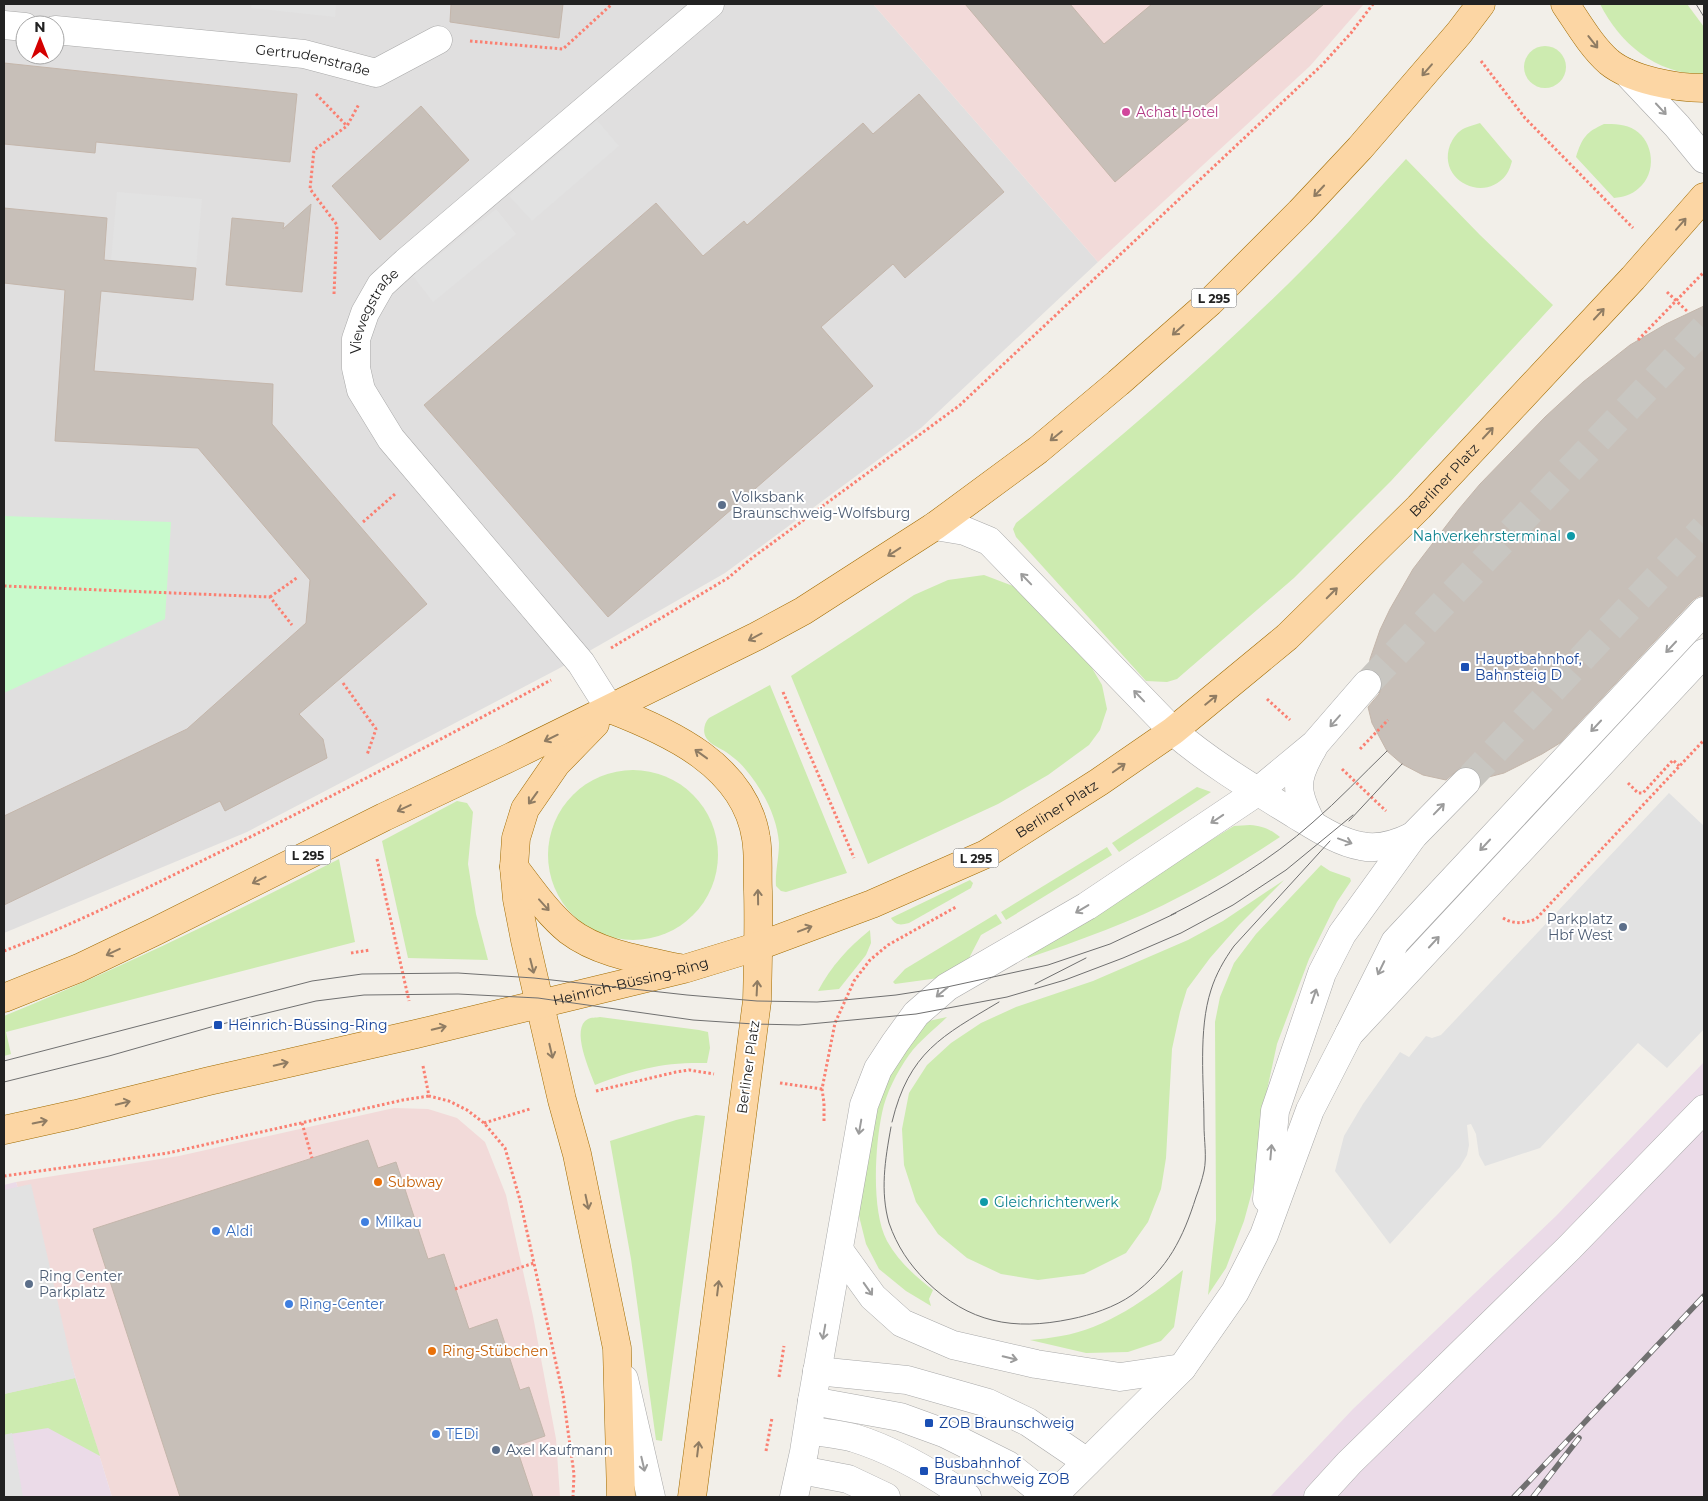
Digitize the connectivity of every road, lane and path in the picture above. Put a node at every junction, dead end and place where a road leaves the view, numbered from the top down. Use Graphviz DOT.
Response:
graph roads {
  1 [pos="612,4"];
  2 [pos="710,4"];
  3 [pos="1373,4"];
  4 [pos="1481,4"];
  5 [pos="1565,4"];
  6 [pos="65,31"];
  7 [pos="438,40"];
  8 [pos="1483,65"];
  9 [pos="376,73"];
  10 [pos="1628,73"];
  11 [pos="1704,88"];
  12 [pos="309,92"];
  13 [pos="347,126"];
  14 [pos="1704,159"];
  15 [pos="1704,197"];
  16 [pos="1629,224"];
  17 [pos="1704,272"];
  18 [pos="1662,287"];
  19 [pos="1677,302"];
  20 [pos="1688,312"];
  21 [pos="356,338"];
  22 [pos="1638,340"];
  23 [pos="420,473"];
  24 [pos="363,522"];
  25 [pos="935,526"];
  26 [pos="298,577"];
  27 [pos="4,586"];
  28 [pos="270,597"];
  29 [pos="1704,612"];
  30 [pos="292,625"];
  31 [pos="610,648"];
  32 [pos="1704,653"];
  33 [pos="553,679"];
  34 [pos="343,683"];
  35 [pos="1367,684"];
  36 [pos="783,692"];
  37 [pos="1266,698"];
  38 [pos="610,709"];
  39 [pos="1388,720"];
  40 [pos="1173,731"];
  41 [pos="1704,740"];
  42 [pos="1315,744"];
  43 [pos="1360,750"];
  44 [pos="367,755"];
  45 [pos="1680,766"];
  46 [pos="1626,780"];
  47 [pos="1466,782"];
  48 [pos="1257,792"];
  49 [pos="370,824"];
  50 [pos="1312,824"];
  51 [pos="1413,836"];
  52 [pos="854,858"];
  53 [pos="514,867"];
  54 [pos="1477,895"];
  55 [pos="962,904"];
  56 [pos="759,946"];
  57 [pos="370,950"];
  58 [pos="4,951"];
  59 [pos="351,953"];
  60 [pos="684,969"];
  61 [pos="4,998"];
  62 [pos="540,1003"];
  63 [pos="416,1034"];
  64 [pos="1349,1034"];
  65 [pos="708,1073"];
  66 [pos="790,1085"];
  67 [pos="822,1088"];
  68 [pos="597,1091"];
  69 [pos="429,1096"];
  70 [pos="1704,1108"];
  71 [pos="527,1110"];
  72 [pos="824,1118"];
  73 [pos="302,1123"];
  74 [pos="484,1124"];
  75 [pos="4,1130"];
  76 [pos="312,1158"];
  77 [pos="4,1176"];
  78 [pos="1264,1235"];
  79 [pos="840,1250"];
  80 [pos="534,1263"];
  81 [pos="455,1288"];
  82 [pos="618,1348"];
  83 [pos="1182,1368"];
  84 [pos="817,1371"];
  85 [pos="812,1401"];
  86 [pos="808,1430"];
  87 [pos="1086,1462"];
  88 [pos="800,1470"];
  89 [pos="572,1497"];
  90 [pos="622,1497"];
  91 [pos="651,1497"];
  92 [pos="692,1497"];
  93 [pos="794,1497"];
  94 [pos="886,1497"];
  95 [pos="967,1497"];
  96 [pos="1050,1497"];
  97 [pos="1318,1497"];
  1 -- 7 [label="path"];
  2 -- 21 [label="street, Viewegstraße"];
  3 -- 31 [label="path"];
  4 -- 25 [label="main road, L 295, one-way"];
  5 -- 10 [label="main road, one-way"];
  6 -- 9 [label="street, Gertrudenstraße"];
  7 -- 9 [label="street, Gertrudenstraße"];
  8 -- 16 [label="path"];
  9 -- 13 [label="path"];
  10 -- 11 [label="main road"];
  10 -- 14 [label="street, one-way"];
  12 -- 13 [label="path"];
  13 -- 21 [label="path"];
  40 -- 15 [label="main road, Berliner Platz / L 295, one-way"];
  17 -- 19 [label="path"];
  18 -- 19 [label="path"];
  19 -- 20 [label="path"];
  19 -- 22 [label="path"];
  21 -- 23 [label="street, Viewegstraße"];
  23 -- 24 [label="path"];
  23 -- 38 [label="street, Viewegstraße"];
  25 -- 38 [label="main road, L 295, one-way"];
  40 -- 25 [label="street, one-way"];
  26 -- 28 [label="path"];
  27 -- 28 [label="path"];
  28 -- 30 [label="path"];
  29 -- 64 [label="street, one-way"];
  32 -- 54 [label="street"];
  33 -- 58 [label="path"];
  34 -- 44 [label="path"];
  35 -- 42 [label="street, one-way"];
  36 -- 52 [label="path"];
  37 -- 42 [label="path"];
  38 -- 49 [label="main road, L 295, one-way"];
  38 -- 53 [label="main road, one-way"];
  56 -- 38 [label="main road, one-way"];
  39 -- 43 [label="path"];
  40 -- 48 [label="street"];
  56 -- 40 [label="main road, Berliner Platz / L 295, one-way"];
  41 -- 45 [label="path"];
  42 -- 48 [label="street"];
  42 -- 50 [label="street"];
  42 -- 51 [label="path"];
  45 -- 46 [label="path"];
  45 -- 54 [label="path"];
  51 -- 47 [label="street, one-way"];
  48 -- 50 [label="street"];
  48 -- 79 [label="street, one-way"];
  49 -- 61 [label="main road, L 295, one-way"];
  49 -- 63 [label="path"];
  50 -- 51 [label="street, one-way"];
  78 -- 51 [label="street, one-way"];
  53 -- 60 [label="main road, one-way"];
  53 -- 62 [label="main road, one-way"];
  64 -- 54 [label="street, one-way"];
  55 -- 67 [label="path"];
  56 -- 60 [label="main road, Heinrich-Büssing-Ring / L 295"];
  92 -- 56 [label="main road, Berliner Platz, one-way"];
  57 -- 59 [label="path"];
  60 -- 62 [label="main road, Heinrich-Büssing-Ring / L 295"];
  63 -- 62 [label="main road, Heinrich-Büssing-Ring / L 295, one-way"];
  62 -- 82 [label="main road, one-way"];
  63 -- 69 [label="path"];
  75 -- 63 [label="main road, Heinrich-Büssing-Ring / L 295, one-way"];
  64 -- 78 [label="street"];
  65 -- 68 [label="path"];
  66 -- 67 [label="path"];
  67 -- 72 [label="path"];
  69 -- 73 [label="path"];
  69 -- 74 [label="path"];
  70 -- 97 [label="street"];
  71 -- 74 [label="path"];
  73 -- 76 [label="path"];
  73 -- 77 [label="path"];
  74 -- 80 [label="path"];
  78 -- 83 [label="street"];
  79 -- 83 [label="street, one-way"];
  79 -- 84 [label="street, one-way"];
  80 -- 81 [label="path"];
  80 -- 89 [label="path"];
  82 -- 90 [label="main road"];
  82 -- 91 [label="street, one-way"];
  83 -- 87 [label="street"];
  84 -- 85 [label="street"];
  84 -- 87 [label="street"];
  85 -- 86 [label="street"];
  85 -- 96 [label="street"];
  86 -- 88 [label="street"];
  86 -- 95 [label="street"];
  87 -- 96 [label="street"];
  88 -- 93 [label="street"];
  88 -- 94 [label="street"];
}
